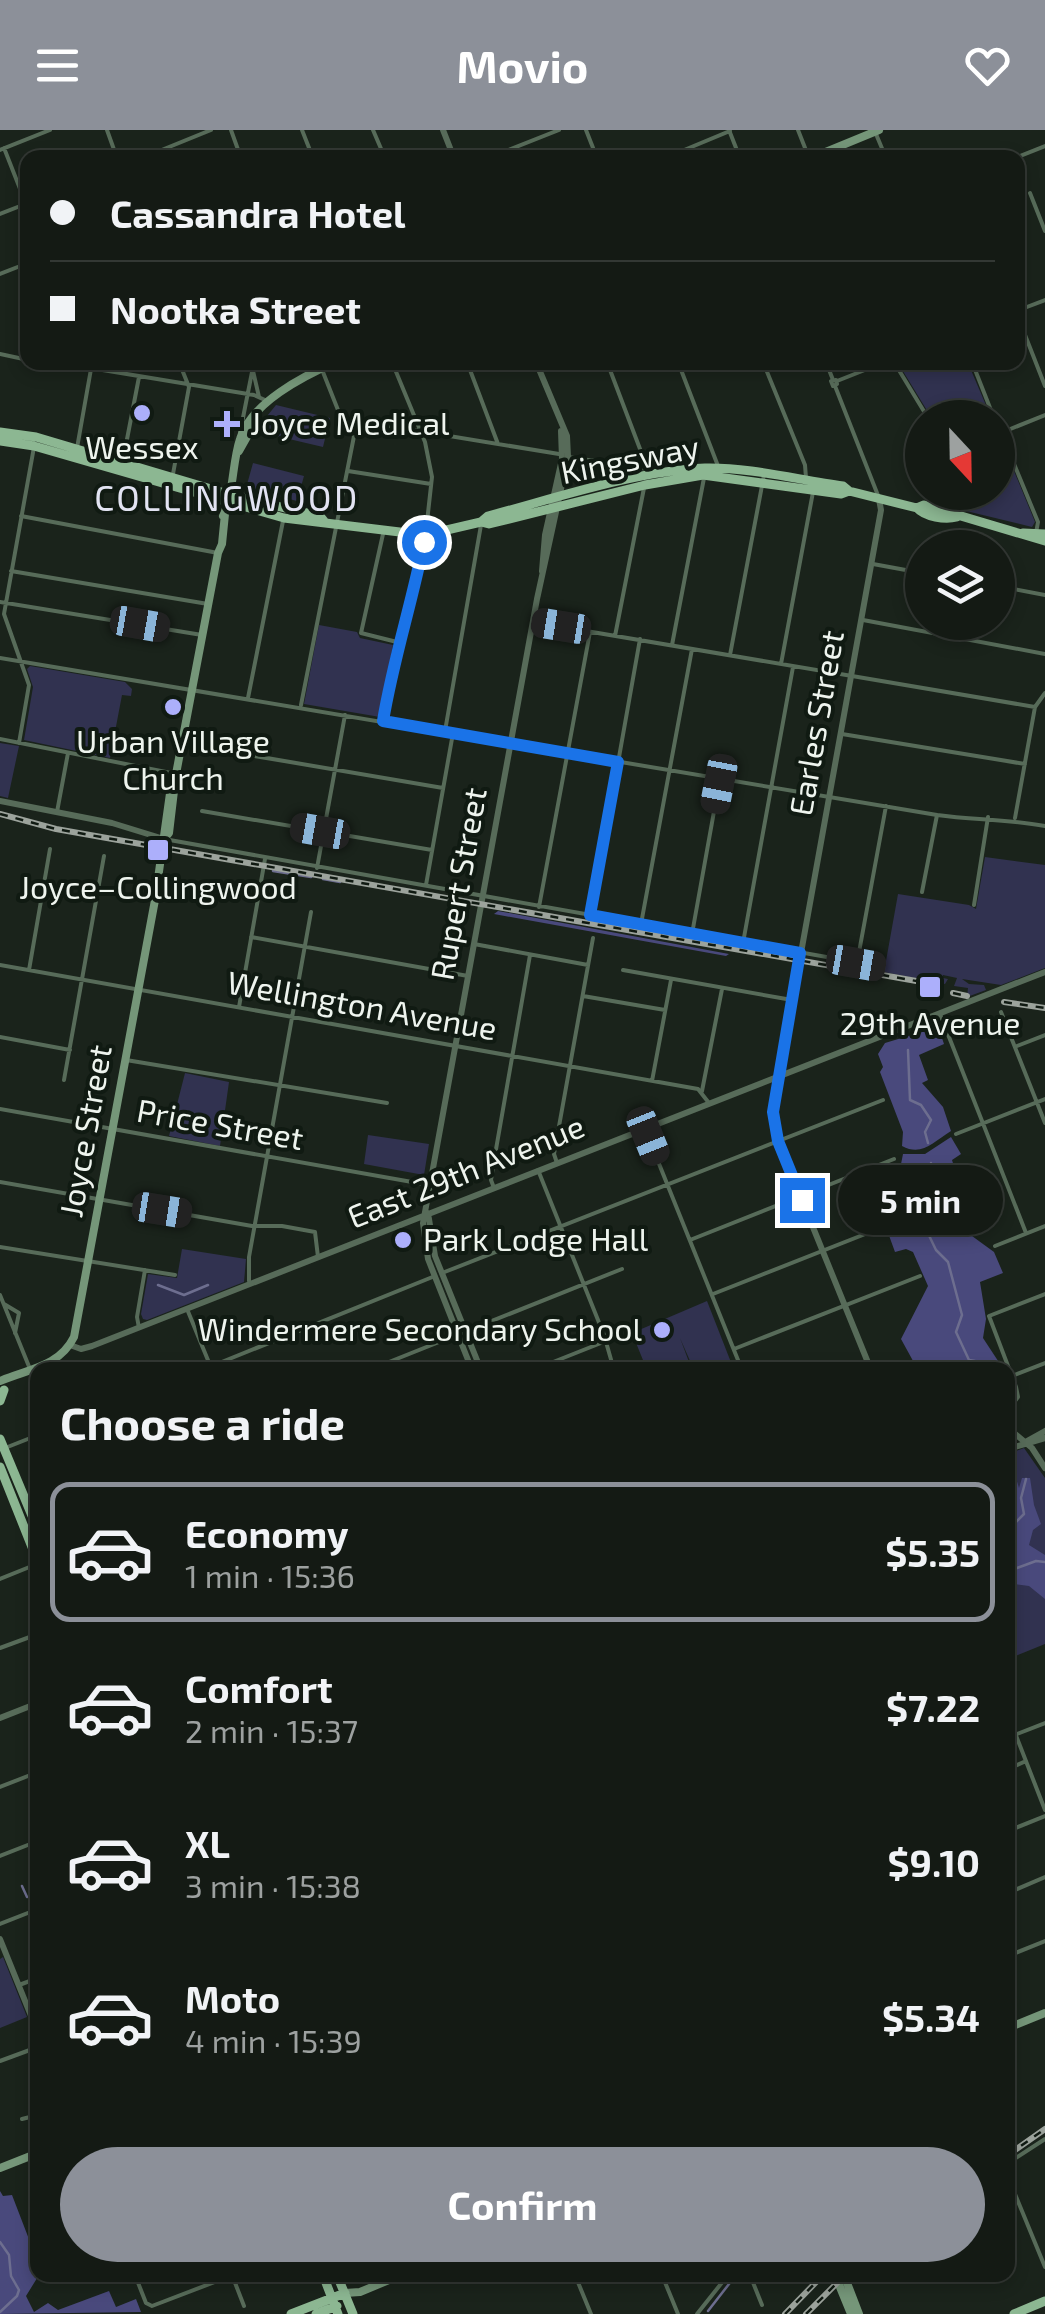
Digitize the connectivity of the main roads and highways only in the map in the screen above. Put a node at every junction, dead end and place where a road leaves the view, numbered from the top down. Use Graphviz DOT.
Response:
graph roads {
  1 [pos="876,131"];
  2 [pos="830,150"];
  3 [pos="312,370"];
  4 [pos="256,417"];
  5 [pos="0,432"];
  6 [pos="35,441"];
  7 [pos="0,442"];
  8 [pos="239,451"];
  9 [pos="121,467"];
  10 [pos="228,499"];
  11 [pos="324,520"];
  12 [pos="1042,536"];
  13 [pos="70,1345"];
  14 [pos="48,1362"];
  15 [pos="30,1371"];
  16 [pos="1,1388"];
  17 [pos="0,1401"];
  18 [pos="2,1444"];
  19 [pos="0,1467"];
  20 [pos="25,1504"];
  21 [pos="30,1514"];
  22 [pos="30,1527"];
  23 [pos="1045,2013"];
  24 [pos="1015,2025"];
  25 [pos="30,2156"];
  26 [pos="0,2168"];
  27 [pos="326,2282"];
  28 [pos="341,2282"];
  29 [pos="384,2282"];
  30 [pos="839,2282"];
  31 [pos="847,2282"];
  32 [pos="347,2298"];
  33 [pos="1045,2302"];
  34 [pos="335,2306"];
  35 [pos="291,2314"];
  36 [pos="316,2314"];
  37 [pos="353,2314"];
  38 [pos="851,2314"];
  39 [pos="859,2314"];
  40 [pos="1014,2314"];
  1 -- 2 [label="main road"];
  3 -- 4 [label="main road, Joyce Street"];
  4 -- 8 [label="main road, Joyce Street"];
  4 -- 8 [label="main road, Joyce Street"];
  5 -- 6 [label="main road, Kingsway"];
  6 -- 7 [label="main road, Kingsway"];
  6 -- 9 [label="main road, Kingsway"];
  8 -- 10 [label="main road, Joyce Street"];
  9 -- 10 [label="main road, Kingsway"];
  9 -- 10 [label="main road, Kingsway"];
  10 -- 11 [label="main road, Kingsway"];
  10 -- 11 [label="main road, Kingsway"];
  10 -- 13 [label="main road, Joyce Street"];
  11 -- 12 [label="main road, Kingsway"];
  13 -- 14 [label="main road, East 29th Avenue"];
  15 -- 16 [label="main road, East 29th Avenue"];
  16 -- 17 [label="main road"];
  18 -- 20 [label="main road"];
  19 -- 20 [label="main road"];
  20 -- 21 [label="main road"];
  20 -- 22 [label="main road"];
  23 -- 24 [label="main road"];
  25 -- 26 [label="main road"];
  27 -- 34 [label="main road"];
  28 -- 32 [label="main road"];
  29 -- 32 [label="main road"];
  30 -- 38 [label="main road"];
  31 -- 39 [label="main road"];
  32 -- 34 [label="main road"];
  32 -- 37 [label="main road"];
  33 -- 40 [label="main road"];
  34 -- 35 [label="main road"];
  34 -- 36 [label="main road"];
}
